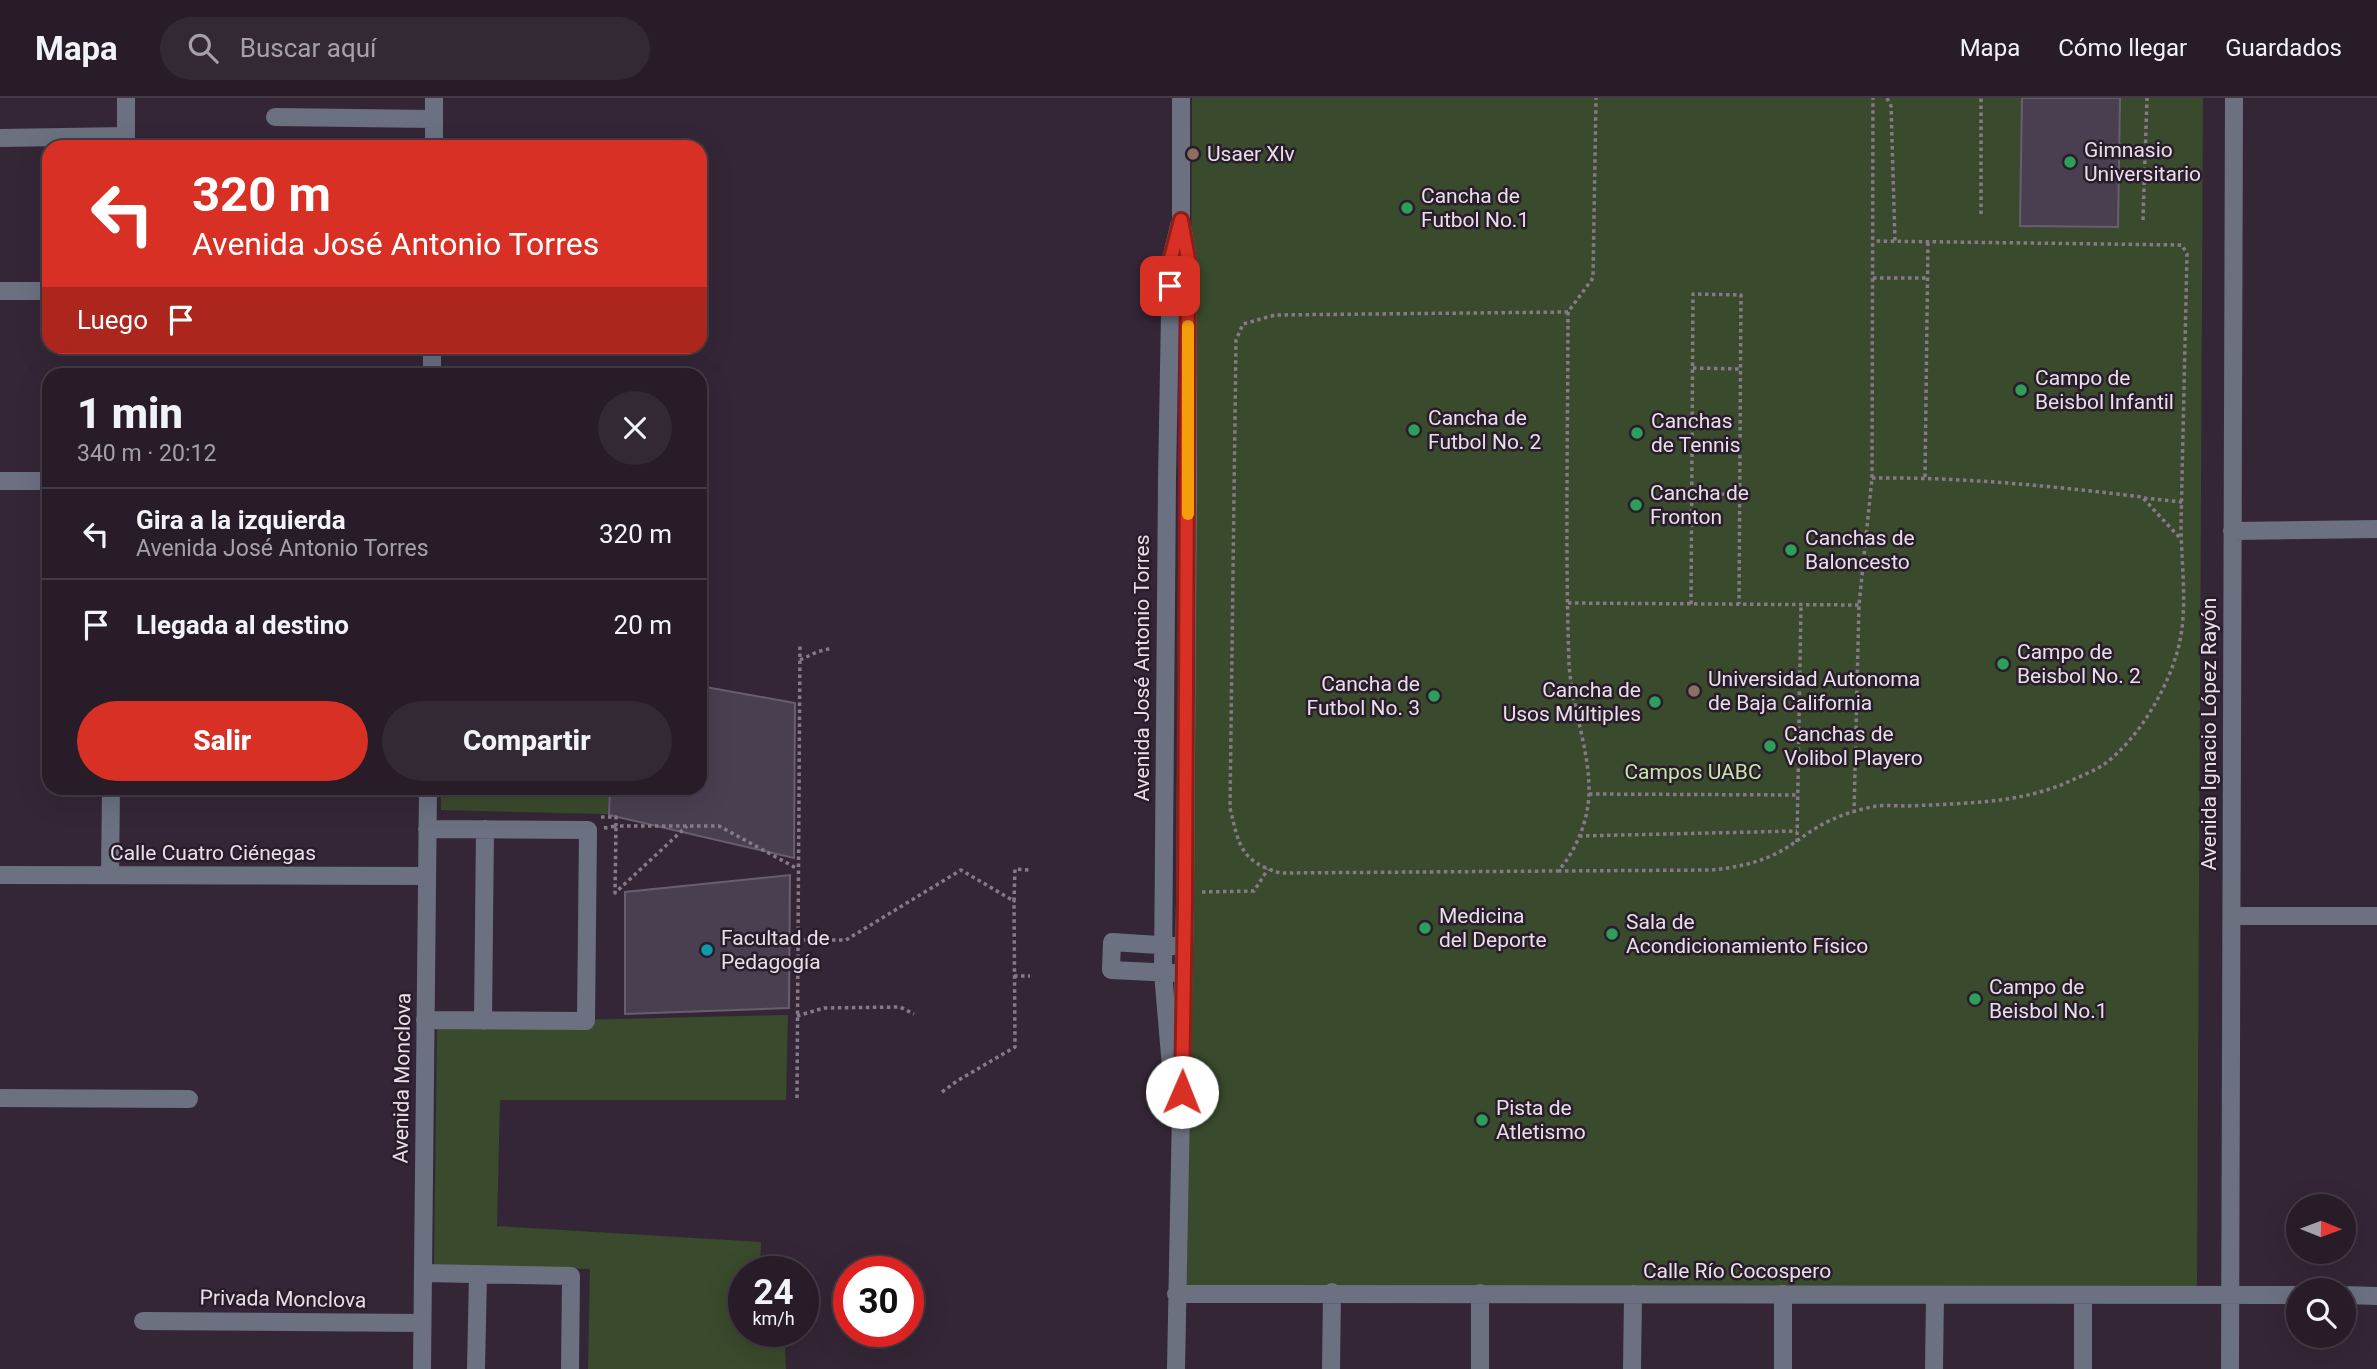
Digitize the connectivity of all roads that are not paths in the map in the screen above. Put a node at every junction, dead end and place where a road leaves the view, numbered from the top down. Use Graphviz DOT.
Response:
graph roads {
  1 [pos="125,98"];
  2 [pos="435,98"];
  3 [pos="1181,98"];
  4 [pos="2234,98"];
  5 [pos="275,117"];
  6 [pos="434,119"];
  7 [pos="0,138"];
  8 [pos="84,140"];
  9 [pos="126,140"];
  10 [pos="434,140"];
  11 [pos="1181,220"];
  12 [pos="0,291"];
  13 [pos="42,291"];
  14 [pos="1188,477"];
  15 [pos="1167,479"];
  16 [pos="0,481"];
  17 [pos="42,481"];
  18 [pos="2377,530"];
  19 [pos="2232,531"];
  20 [pos="1186,689"];
  21 [pos="1164,691"];
  22 [pos="111,795"];
  23 [pos="428,795"];
  24 [pos="427,829"];
  25 [pos="485,829"];
  26 [pos="0,875"];
  27 [pos="110,875"];
  28 [pos="427,876"];
  29 [pos="2232,916"];
  30 [pos="2377,916"];
  31 [pos="1163,945"];
  32 [pos="1185,946"];
  33 [pos="1163,973"];
  34 [pos="1184,974"];
  35 [pos="425,1020"];
  36 [pos="483,1021"];
  37 [pos="0,1098"];
  38 [pos="189,1099"];
  39 [pos="1181,1116"];
  40 [pos="423,1273"];
  41 [pos="478,1274"];
  42 [pos="1332,1292"];
  43 [pos="1480,1293"];
  44 [pos="1176,1294"];
  45 [pos="1633,1294"];
  46 [pos="1783,1294"];
  47 [pos="1934,1295"];
  48 [pos="2230,1295"];
  49 [pos="2286,1295"];
  50 [pos="2083,1296"];
  51 [pos="2356,1296"];
  52 [pos="2377,1296"];
  53 [pos="143,1321"];
  54 [pos="422,1324"];
  55 [pos="422,1369"];
  56 [pos="476,1369"];
  57 [pos="570,1369"];
  58 [pos="1176,1369"];
  59 [pos="1332,1369"];
  60 [pos="1480,1369"];
  61 [pos="1632,1369"];
  62 [pos="1783,1369"];
  63 [pos="1934,1369"];
  64 [pos="2083,1369"];
  65 [pos="2231,1369"];
  1 -- 9 [label="street"];
  2 -- 6 [label="street"];
  3 -- 11 [label="street, Avenida José Antonio Torres"];
  4 -- 19 [label="street, Avenida Ignacio López Rayón"];
  5 -- 6 [label="street"];
  6 -- 10 [label="street"];
  7 -- 8 [label="street"];
  11 -- 14 [label="street, Avenida José Antonio Torres"];
  11 -- 15 [label="street, Avenida José Antonio Torres"];
  12 -- 13 [label="street"];
  14 -- 15 [label="street"];
  14 -- 20 [label="street, Avenida José Antonio Torres"];
  15 -- 21 [label="street, Avenida José Antonio Torres"];
  16 -- 17 [label="street"];
  18 -- 19 [label="street"];
  19 -- 29 [label="street, Avenida Ignacio López Rayón"];
  20 -- 21 [label="street"];
  20 -- 32 [label="street, Avenida José Antonio Torres"];
  21 -- 31 [label="street, Avenida José Antonio Torres"];
  22 -- 27 [label="street"];
  23 -- 24 [label="street, Avenida Monclova"];
  24 -- 25 [label="street"];
  24 -- 28 [label="street, Avenida Monclova"];
  25 -- 36 [label="street"];
  25 -- 36 [label="street"];
  26 -- 27 [label="street, Calle Cuatro Ciénegas"];
  27 -- 28 [label="street, Calle Cuatro Ciénegas"];
  28 -- 35 [label="street, Avenida Monclova"];
  29 -- 30 [label="street"];
  29 -- 48 [label="street, Avenida Ignacio López Rayón"];
  31 -- 32 [label="street"];
  31 -- 33 [label="street, Avenida José Antonio Torres"];
  31 -- 33 [label="street"];
  32 -- 34 [label="street, Avenida José Antonio Torres"];
  33 -- 34 [label="street"];
  33 -- 39 [label="street, Avenida José Antonio Torres"];
  34 -- 39 [label="street, Avenida José Antonio Torres"];
  35 -- 36 [label="street"];
  35 -- 40 [label="street, Avenida Monclova"];
  37 -- 38 [label="street"];
  39 -- 44 [label="street, Avenida José Antonio Torres"];
  40 -- 41 [label="street"];
  40 -- 54 [label="street, Avenida Monclova"];
  41 -- 56 [label="street"];
  41 -- 57 [label="street"];
  42 -- 43 [label="street, Calle Río Cocospero"];
  42 -- 44 [label="street, Calle Río Cocospero"];
  42 -- 59 [label="street"];
  43 -- 45 [label="street, Calle Río Cocospero"];
  43 -- 60 [label="street"];
  44 -- 58 [label="street, Avenida José Antonio Torres"];
  45 -- 46 [label="street, Calle Río Cocospero"];
  45 -- 61 [label="street"];
  46 -- 47 [label="street, Calle Río Cocospero"];
  46 -- 62 [label="street"];
  47 -- 50 [label="street, Calle Río Cocospero"];
  47 -- 63 [label="street"];
  48 -- 49 [label="street, Calle Río Cocospero"];
  48 -- 50 [label="street, Calle Río Cocospero"];
  48 -- 65 [label="street, Avenida Ignacio López Rayón"];
  50 -- 64 [label="street"];
  51 -- 52 [label="street"];
  53 -- 54 [label="street, Privada Monclova"];
  54 -- 55 [label="street, Avenida Monclova"];
}
